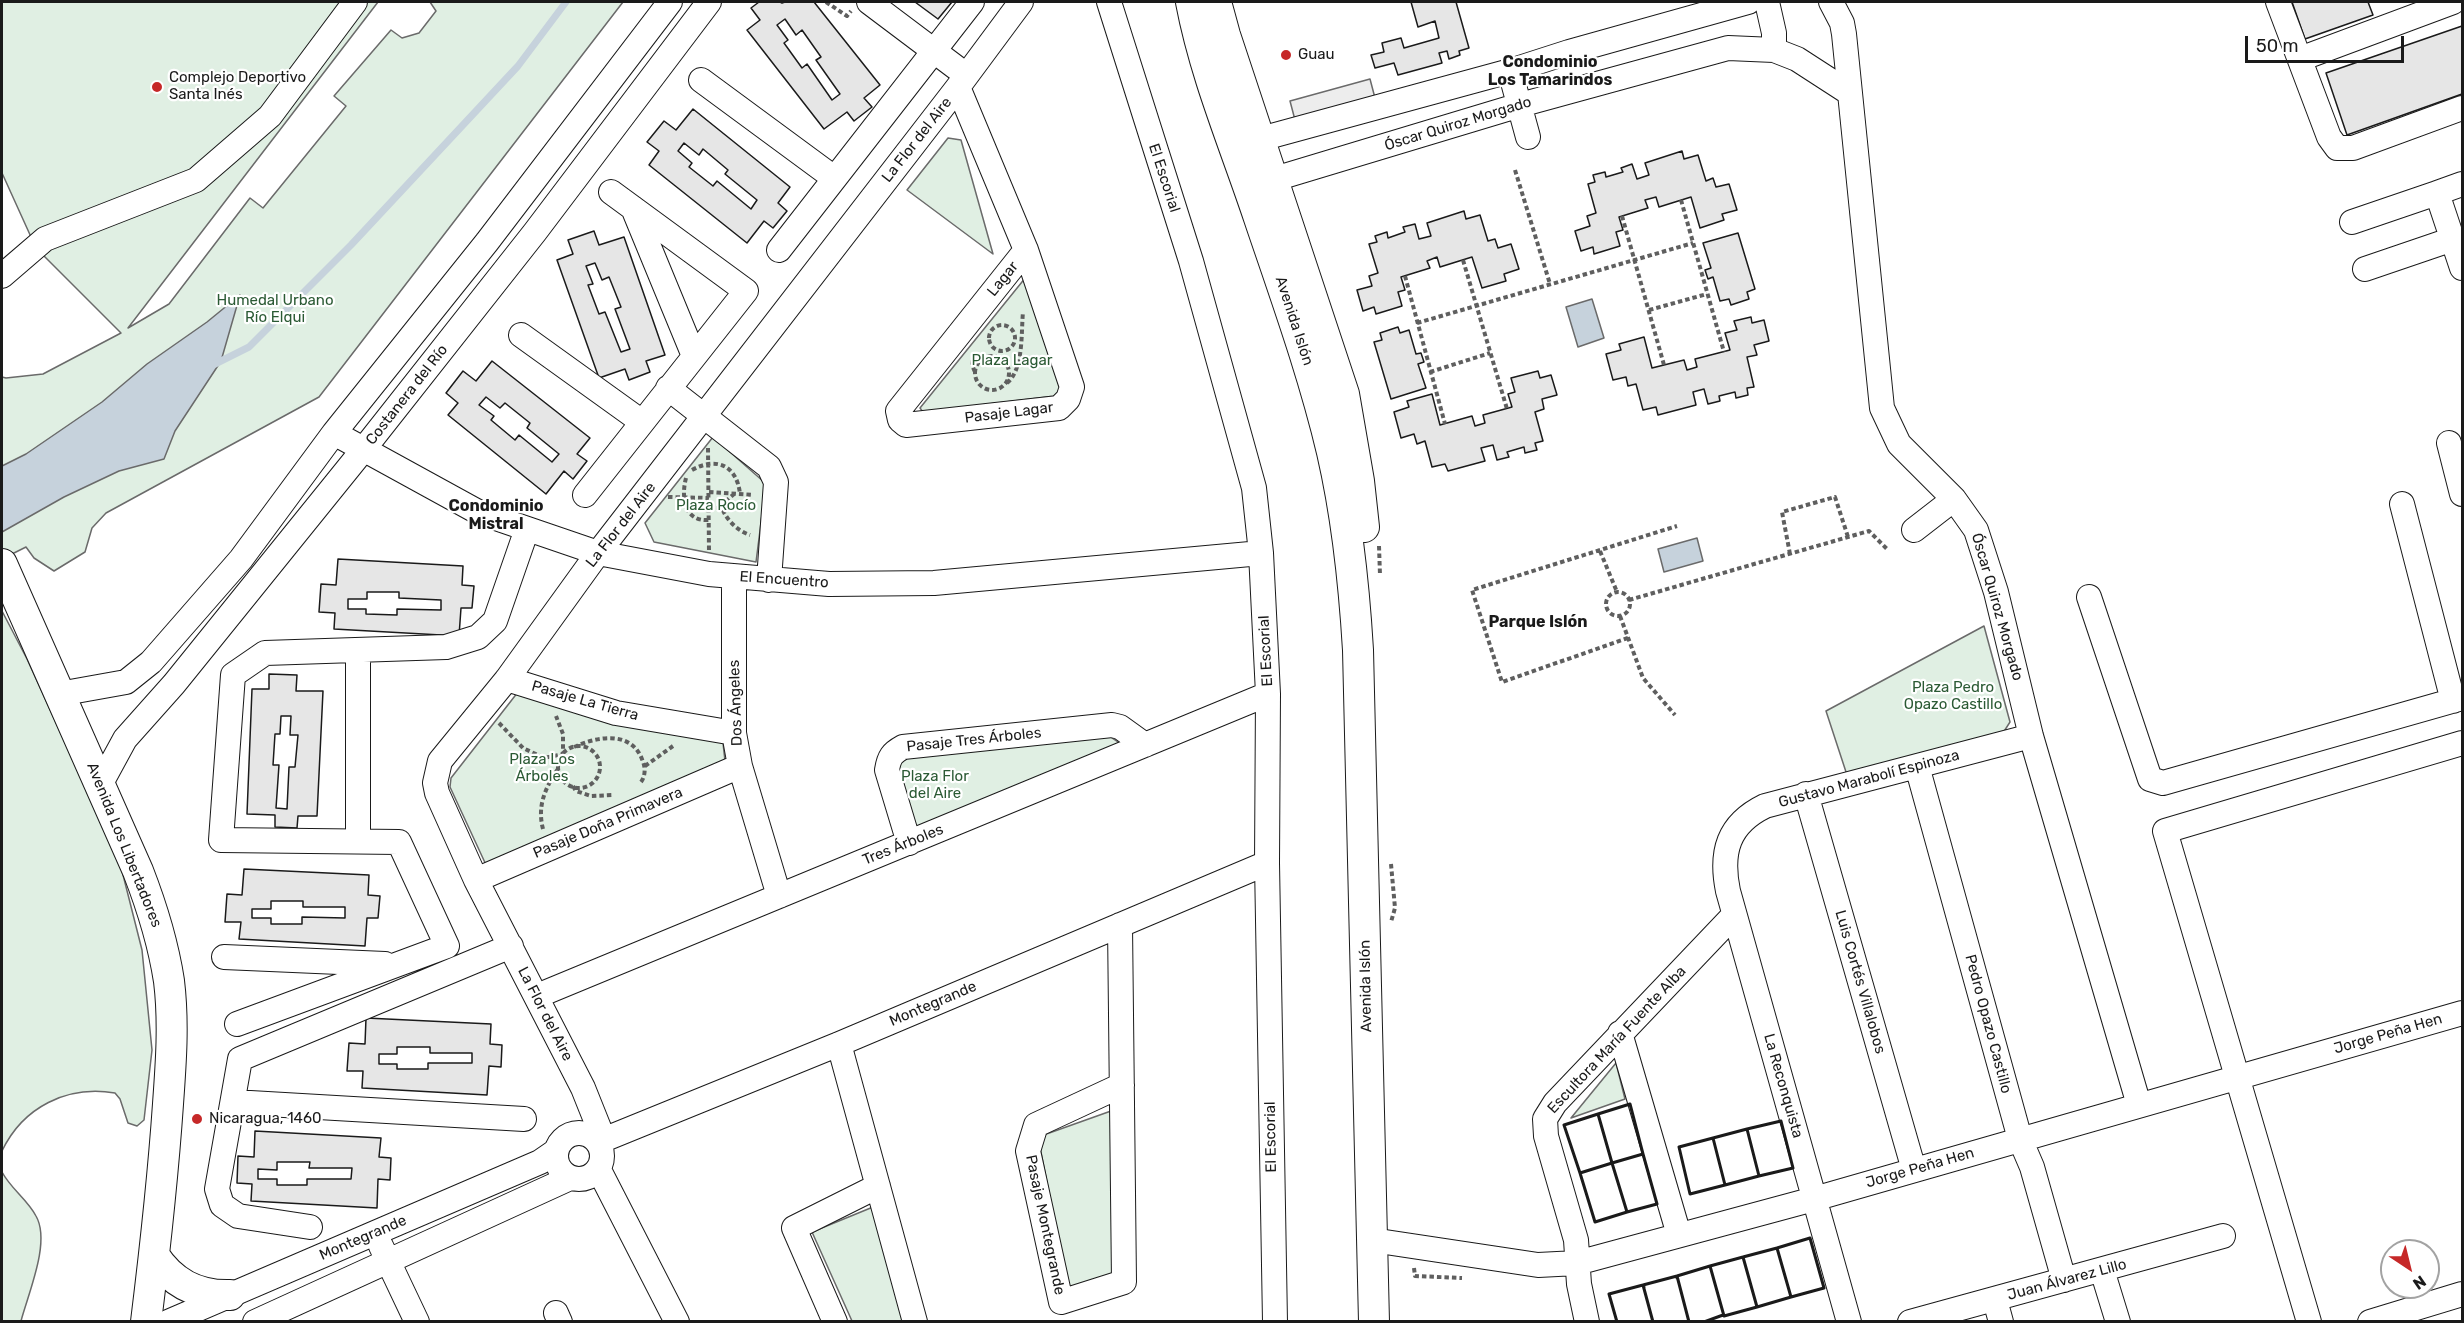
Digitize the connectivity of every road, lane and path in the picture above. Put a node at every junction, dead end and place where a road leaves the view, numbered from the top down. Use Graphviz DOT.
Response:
graph roads {
  1 [pos="355,2"];
  2 [pos="670,2"];
  3 [pos="709,2"];
  4 [pos="826,2"];
  5 [pos="972,2"];
  6 [pos="1021,2"];
  7 [pos="1109,2"];
  8 [pos="1191,2"];
  9 [pos="1216,2"];
  10 [pos="1748,2"];
  11 [pos="1767,2"];
  12 [pos="1831,2"];
  13 [pos="2278,2"];
  14 [pos="2453,2"];
  15 [pos="861,5"];
  16 [pos="933,49"];
  17 [pos="1774,50"];
  18 [pos="2300,59"];
  19 [pos="1510,71"];
  20 [pos="701,80"];
  21 [pos="962,81"];
  22 [pos="1848,92"];
  23 [pos="1520,105"];
  24 [pos="2463,108"];
  25 [pos="1528,137"];
  26 [pos="1248,143"];
  27 [pos="1515,171"];
  28 [pos="834,178"];
  29 [pos="1261,183"];
  30 [pos="2463,184"];
  31 [pos="611,192"];
  32 [pos="2437,193"];
  33 [pos="1681,200"];
  34 [pos="633,208"];
  35 [pos="1622,216"];
  36 [pos="2352,222"];
  37 [pos="2453,239"];
  38 [pos="1693,243"];
  39 [pos="778,250"];
  40 [pos="1026,250"];
  41 [pos="1463,260"];
  42 [pos="1635,260"];
  43 [pos="2463,268"];
  44 [pos="2365,269"];
  45 [pos="2,276"];
  46 [pos="1405,276"];
  47 [pos="1550,284"];
  48 [pos="1707,294"];
  49 [pos="1024,304"];
  50 [pos="1476,306"];
  51 [pos="1649,310"];
  52 [pos="1417,323"];
  53 [pos="521,334"];
  54 [pos="989,337"];
  55 [pos="1724,352"];
  56 [pos="1490,353"];
  57 [pos="694,356"];
  58 [pos="1664,365"];
  59 [pos="1430,372"];
  60 [pos="1007,382"];
  61 [pos="668,388"];
  62 [pos="1507,409"];
  63 [pos="705,416"];
  64 [pos="900,420"];
  65 [pos="642,422"];
  66 [pos="1445,424"];
  67 [pos="334,433"];
  68 [pos="2446,443"];
  69 [pos="363,450"];
  70 [pos="709,464"];
  71 [pos="709,492"];
  72 [pos="734,494"];
  73 [pos="740,494"];
  74 [pos="2463,494"];
  75 [pos="585,495"];
  76 [pos="644,495"];
  77 [pos="775,496"];
  78 [pos="682,498"];
  79 [pos="709,498"];
  80 [pos="1954,499"];
  81 [pos="2402,504"];
  82 [pos="709,507"];
  83 [pos="722,508"];
  84 [pos="709,520"];
  85 [pos="1677,526"];
  86 [pos="527,529"];
  87 [pos="1914,530"];
  88 [pos="1848,537"];
  89 [pos="771,541"];
  90 [pos="1888,550"];
  91 [pos="1599,551"];
  92 [pos="598,553"];
  93 [pos="1261,553"];
  94 [pos="1790,554"];
  95 [pos="2,565"];
  96 [pos="709,573"];
  97 [pos="734,577"];
  98 [pos="769,580"];
  99 [pos="1617,592"];
  100 [pos="2088,597"];
  101 [pos="1629,600"];
  102 [pos="1620,616"];
  103 [pos="1628,638"];
  104 [pos="358,650"];
  105 [pos="507,679"];
  106 [pos="541,690"];
  107 [pos="59,694"];
  108 [pos="1268,694"];
  109 [pos="489,699"];
  110 [pos="2458,700"];
  111 [pos="1675,715"];
  112 [pos="693,726"];
  113 [pos="734,733"];
  114 [pos="2031,736"];
  115 [pos="2463,743"];
  116 [pos="1145,745"];
  117 [pos="574,747"];
  118 [pos="563,754"];
  119 [pos="645,766"];
  120 [pos="740,766"];
  121 [pos="1917,766"];
  122 [pos="558,769"];
  123 [pos="100,785"];
  124 [pos="573,786"];
  125 [pos="637,786"];
  126 [pos="623,793"];
  127 [pos="1806,794"];
  128 [pos="358,841"];
  129 [pos="909,843"];
  130 [pos="548,849"];
  131 [pos="1726,850"];
  132 [pos="1267,863"];
  133 [pos="476,880"];
  134 [pos="779,896"];
  135 [pos="1734,915"];
  136 [pos="1120,925"];
  137 [pos="502,950"];
  138 [pos="224,957"];
  139 [pos="397,965"];
  140 [pos="537,996"];
  141 [pos="2463,1012"];
  142 [pos="237,1024"];
  143 [pos="1620,1033"];
  144 [pos="839,1044"];
  145 [pos="2237,1077"];
  146 [pos="1122,1085"];
  147 [pos="583,1088"];
  148 [pos="233,1102"];
  149 [pos="2139,1105"];
  150 [pos="524,1119"];
  151 [pos="2020,1139"];
  152 [pos="598,1142"];
  153 [pos="561,1145"];
  154 [pos="599,1170"];
  155 [pos="1914,1170"];
  156 [pos="570,1178"];
  157 [pos="878,1186"];
  158 [pos="1814,1198"];
  159 [pos="310,1227"];
  160 [pos="375,1232"];
  161 [pos="1679,1235"];
  162 [pos="2223,1236"];
  163 [pos="1371,1240"];
  164 [pos="154,1256"];
  165 [pos="388,1261"];
  166 [pos="1577,1263"];
  167 [pos="2102,1270"];
  168 [pos="2064,1280"];
  169 [pos="2463,1294"];
  170 [pos="230,1295"];
  171 [pos="1998,1311"];
  172 [pos="146,1322"];
  173 [pos="168,1322"];
  174 [pos="255,1322"];
  175 [pos="417,1322"];
  176 [pos="677,1322"];
  177 [pos="835,1322"];
  178 [pos="915,1322"];
  179 [pos="1275,1322"];
  180 [pos="1374,1322"];
  181 [pos="1587,1322"];
  182 [pos="1849,1322"];
  183 [pos="1910,1322"];
  184 [pos="2118,1322"];
  185 [pos="2309,1322"];
  186 [pos="2370,1322"];
  1 -- 45 [label="street"];
  2 -- 67 [label="street"];
  3 -- 69 [label="street, Costanera del Río"];
  4 -- 15 [label="path"];
  5 -- 16 [label="street"];
  6 -- 21 [label="street, La Flor del Aire"];
  7 -- 93 [label="street, El Escorial"];
  8 -- 26 [label="main road, Avenida Islón"];
  9 -- 26 [label="main road, Avenida Islón"];
  10 -- 19 [label="street"];
  11 -- 17 [label="street"];
  12 -- 22 [label="street, Óscar Quiroz Morgado"];
  13 -- 18 [label="street"];
  14 -- 18 [label="street"];
  15 -- 16 [label="street"];
  16 -- 21 [label="street"];
  16 -- 28 [label="street"];
  17 -- 22 [label="street, Óscar Quiroz Morgado"];
  17 -- 23 [label="street, Óscar Quiroz Morgado"];
  18 -- 24 [label="street"];
  19 -- 23 [label="street"];
  19 -- 26 [label="street"];
  20 -- 28 [label="street"];
  21 -- 40 [label="street, Lagar"];
  21 -- 63 [label="street, La Flor del Aire"];
  22 -- 80 [label="street, Óscar Quiroz Morgado"];
  23 -- 25 [label="street"];
  23 -- 29 [label="street, Óscar Quiroz Morgado"];
  26 -- 29 [label="main road, Avenida Islón"];
  27 -- 47 [label="path"];
  28 -- 39 [label="street"];
  29 -- 163 [label="main road, Avenida Islón"];
  30 -- 32 [label="street"];
  31 -- 34 [label="street"];
  32 -- 36 [label="street"];
  32 -- 37 [label="street"];
  33 -- 38 [label="path"];
  34 -- 57 [label="street"];
  34 -- 57 [label="street"];
  35 -- 42 [label="path"];
  37 -- 43 [label="street"];
  37 -- 44 [label="street"];
  38 -- 42 [label="path"];
  38 -- 48 [label="path"];
  40 -- 64 [label="street, Lagar"];
  40 -- 64 [label="street, Pasaje Lagar"];
  41 -- 50 [label="path"];
  42 -- 47 [label="path"];
  42 -- 51 [label="path"];
  46 -- 52 [label="path"];
  47 -- 50 [label="path"];
  48 -- 51 [label="path"];
  48 -- 55 [label="path"];
  49 -- 60 [label="path"];
  50 -- 52 [label="path"];
  50 -- 56 [label="path"];
  51 -- 58 [label="path"];
  52 -- 59 [label="path"];
  53 -- 65 [label="street"];
  54 -- 54 [label="path"];
  56 -- 59 [label="path"];
  56 -- 62 [label="path"];
  57 -- 61 [label="street"];
  59 -- 66 [label="path"];
  60 -- 60 [label="path"];
  61 -- 63 [label="street"];
  61 -- 65 [label="street"];
  63 -- 70 [label="path"];
  63 -- 76 [label="street, La Flor del Aire"];
  63 -- 77 [label="street"];
  65 -- 75 [label="street"];
  67 -- 69 [label="street, El Encuentro"];
  67 -- 107 [label="street"];
  68 -- 74 [label="street"];
  69 -- 86 [label="street, El Encuentro"];
  69 -- 123 [label="street, Costanera del Río"];
  70 -- 71 [label="path"];
  70 -- 73 [label="path"];
  70 -- 78 [label="path"];
  71 -- 72 [label="path"];
  71 -- 79 [label="path"];
  72 -- 73 [label="path"];
  72 -- 83 [label="path"];
  73 -- 77 [label="path"];
  76 -- 78 [label="path"];
  76 -- 92 [label="street, La Flor del Aire"];
  77 -- 89 [label="street"];
  78 -- 79 [label="path"];
  78 -- 84 [label="path"];
  79 -- 82 [label="path"];
  80 -- 87 [label="street"];
  80 -- 114 [label="street, Óscar Quiroz Morgado"];
  81 -- 110 [label="street"];
  82 -- 83 [label="path"];
  82 -- 84 [label="path"];
  83 -- 89 [label="path"];
  84 -- 96 [label="path"];
  85 -- 91 [label="path"];
  86 -- 92 [label="street, El Encuentro"];
  86 -- 104 [label="street"];
  88 -- 90 [label="path"];
  88 -- 94 [label="path"];
  88 -- 94 [label="path"];
  89 -- 98 [label="street"];
  91 -- 99 [label="path"];
  91 -- 103 [label="path"];
  92 -- 96 [label="street, El Encuentro"];
  92 -- 105 [label="street, La Flor del Aire"];
  93 -- 98 [label="street, El Encuentro"];
  93 -- 108 [label="street, El Escorial"];
  94 -- 101 [label="path"];
  95 -- 107 [label="main road, Avenida Los Libertadores"];
  96 -- 97 [label="street, El Encuentro"];
  97 -- 98 [label="street, El Encuentro"];
  97 -- 113 [label="street, Dos Ángeles"];
  99 -- 101 [label="path"];
  99 -- 102 [label="path"];
  100 -- 110 [label="street"];
  101 -- 102 [label="path"];
  102 -- 103 [label="path"];
  103 -- 111 [label="path"];
  104 -- 128 [label="street"];
  104 -- 128 [label="street"];
  105 -- 106 [label="street, Pasaje La Tierra"];
  105 -- 109 [label="street, La Flor del Aire"];
  106 -- 112 [label="street, Pasaje La Tierra"];
  106 -- 118 [label="path"];
  107 -- 123 [label="main road, Avenida Los Libertadores"];
  108 -- 116 [label="street, Tres Árboles"];
  108 -- 132 [label="street, El Escorial"];
  109 -- 118 [label="path"];
  109 -- 133 [label="street, La Flor del Aire"];
  112 -- 113 [label="street, Pasaje La Tierra"];
  112 -- 119 [label="path"];
  113 -- 120 [label="street, Dos Ángeles"];
  114 -- 121 [label="street, Gustavo Marabolí Espinoza"];
  114 -- 149 [label="street, Óscar Quiroz Morgado"];
  115 -- 145 [label="street"];
  116 -- 129 [label="street, Tres Árboles"];
  116 -- 129 [label="street, Pasaje Tres Árboles"];
  117 -- 118 [label="path"];
  117 -- 119 [label="path"];
  117 -- 124 [label="path"];
  118 -- 122 [label="path"];
  119 -- 125 [label="path"];
  120 -- 130 [label="street, Pasaje Doña Primavera"];
  120 -- 134 [label="street, Dos Ángeles"];
  121 -- 127 [label="street, Gustavo Marabolí Espinoza"];
  121 -- 151 [label="street, Pedro Opazo Castillo"];
  122 -- 124 [label="path"];
  122 -- 130 [label="path"];
  123 -- 164 [label="main road, Avenida Los Libertadores"];
  124 -- 126 [label="path"];
  127 -- 131 [label="street, Gustavo Marabolí Espinoza"];
  127 -- 155 [label="street, Luis Cortés Villalobos"];
  128 -- 139 [label="street"];
  129 -- 134 [label="street, Tres Árboles"];
  130 -- 133 [label="street, Pasaje Doña Primavera"];
  131 -- 135 [label="street, La Reconquista"];
  132 -- 136 [label="street, Montegrande"];
  132 -- 179 [label="street, El Escorial"];
  133 -- 137 [label="street, La Flor del Aire"];
  134 -- 140 [label="street, Tres Árboles"];
  135 -- 143 [label="street, Escultora María Fuente Alba"];
  135 -- 158 [label="street, La Reconquista"];
  136 -- 144 [label="street, Montegrande"];
  136 -- 146 [label="street, Pasaje Montegrande"];
  137 -- 140 [label="street, La Flor del Aire"];
  137 -- 148 [label="street"];
  138 -- 139 [label="street"];
  139 -- 142 [label="street"];
  140 -- 147 [label="street, La Flor del Aire"];
  141 -- 145 [label="street, Jorge Peña Hen"];
  143 -- 161 [label="street"];
  143 -- 166 [label="street, Escultora María Fuente Alba"];
  144 -- 152 [label="street, Montegrande"];
  144 -- 157 [label="street"];
  145 -- 149 [label="street, Jorge Peña Hen"];
  145 -- 185 [label="street"];
  146 -- 146 [label="street, Pasaje Montegrande"];
  147 -- 152 [label="street, La Flor del Aire"];
  147 -- 153 [label="street"];
  148 -- 150 [label="street"];
  148 -- 159 [label="street"];
  149 -- 151 [label="street, Jorge Peña Hen"];
  151 -- 155 [label="street, Jorge Peña Hen"];
  151 -- 168 [label="street, Pedro Opazo Castillo"];
  152 -- 153 [label="street, Montegrande"];
  152 -- 154 [label="street"];
  153 -- 156 [label="street"];
  153 -- 160 [label="street, Montegrande"];
  154 -- 156 [label="street, Montegrande"];
  154 -- 176 [label="street"];
  155 -- 158 [label="street, Jorge Peña Hen"];
  156 -- 165 [label="street, Montegrande"];
  157 -- 177 [label="street"];
  157 -- 178 [label="street"];
  158 -- 161 [label="street, Jorge Peña Hen"];
  158 -- 182 [label="street, La Reconquista"];
  160 -- 165 [label="street"];
  160 -- 170 [label="street, Montegrande"];
  161 -- 166 [label="street, Jorge Peña Hen"];
  162 -- 167 [label="street, Juan Álvarez Lillo"];
  163 -- 166 [label="street, Jorge Peña Hen"];
  163 -- 180 [label="main road, Avenida Islón"];
  164 -- 170 [label="main road"];
  164 -- 172 [label="main road, Avenida Los Libertadores"];
  165 -- 174 [label="street, Montegrande"];
  165 -- 175 [label="street"];
  166 -- 181 [label="street, Escultora María Fuente Alba"];
  167 -- 168 [label="street, Juan Álvarez Lillo"];
  167 -- 184 [label="street"];
  168 -- 171 [label="street, Juan Álvarez Lillo"];
  169 -- 186 [label="street"];
  170 -- 173 [label="street, Montegrande"];
  171 -- 183 [label="street, Juan Álvarez Lillo"];
}
